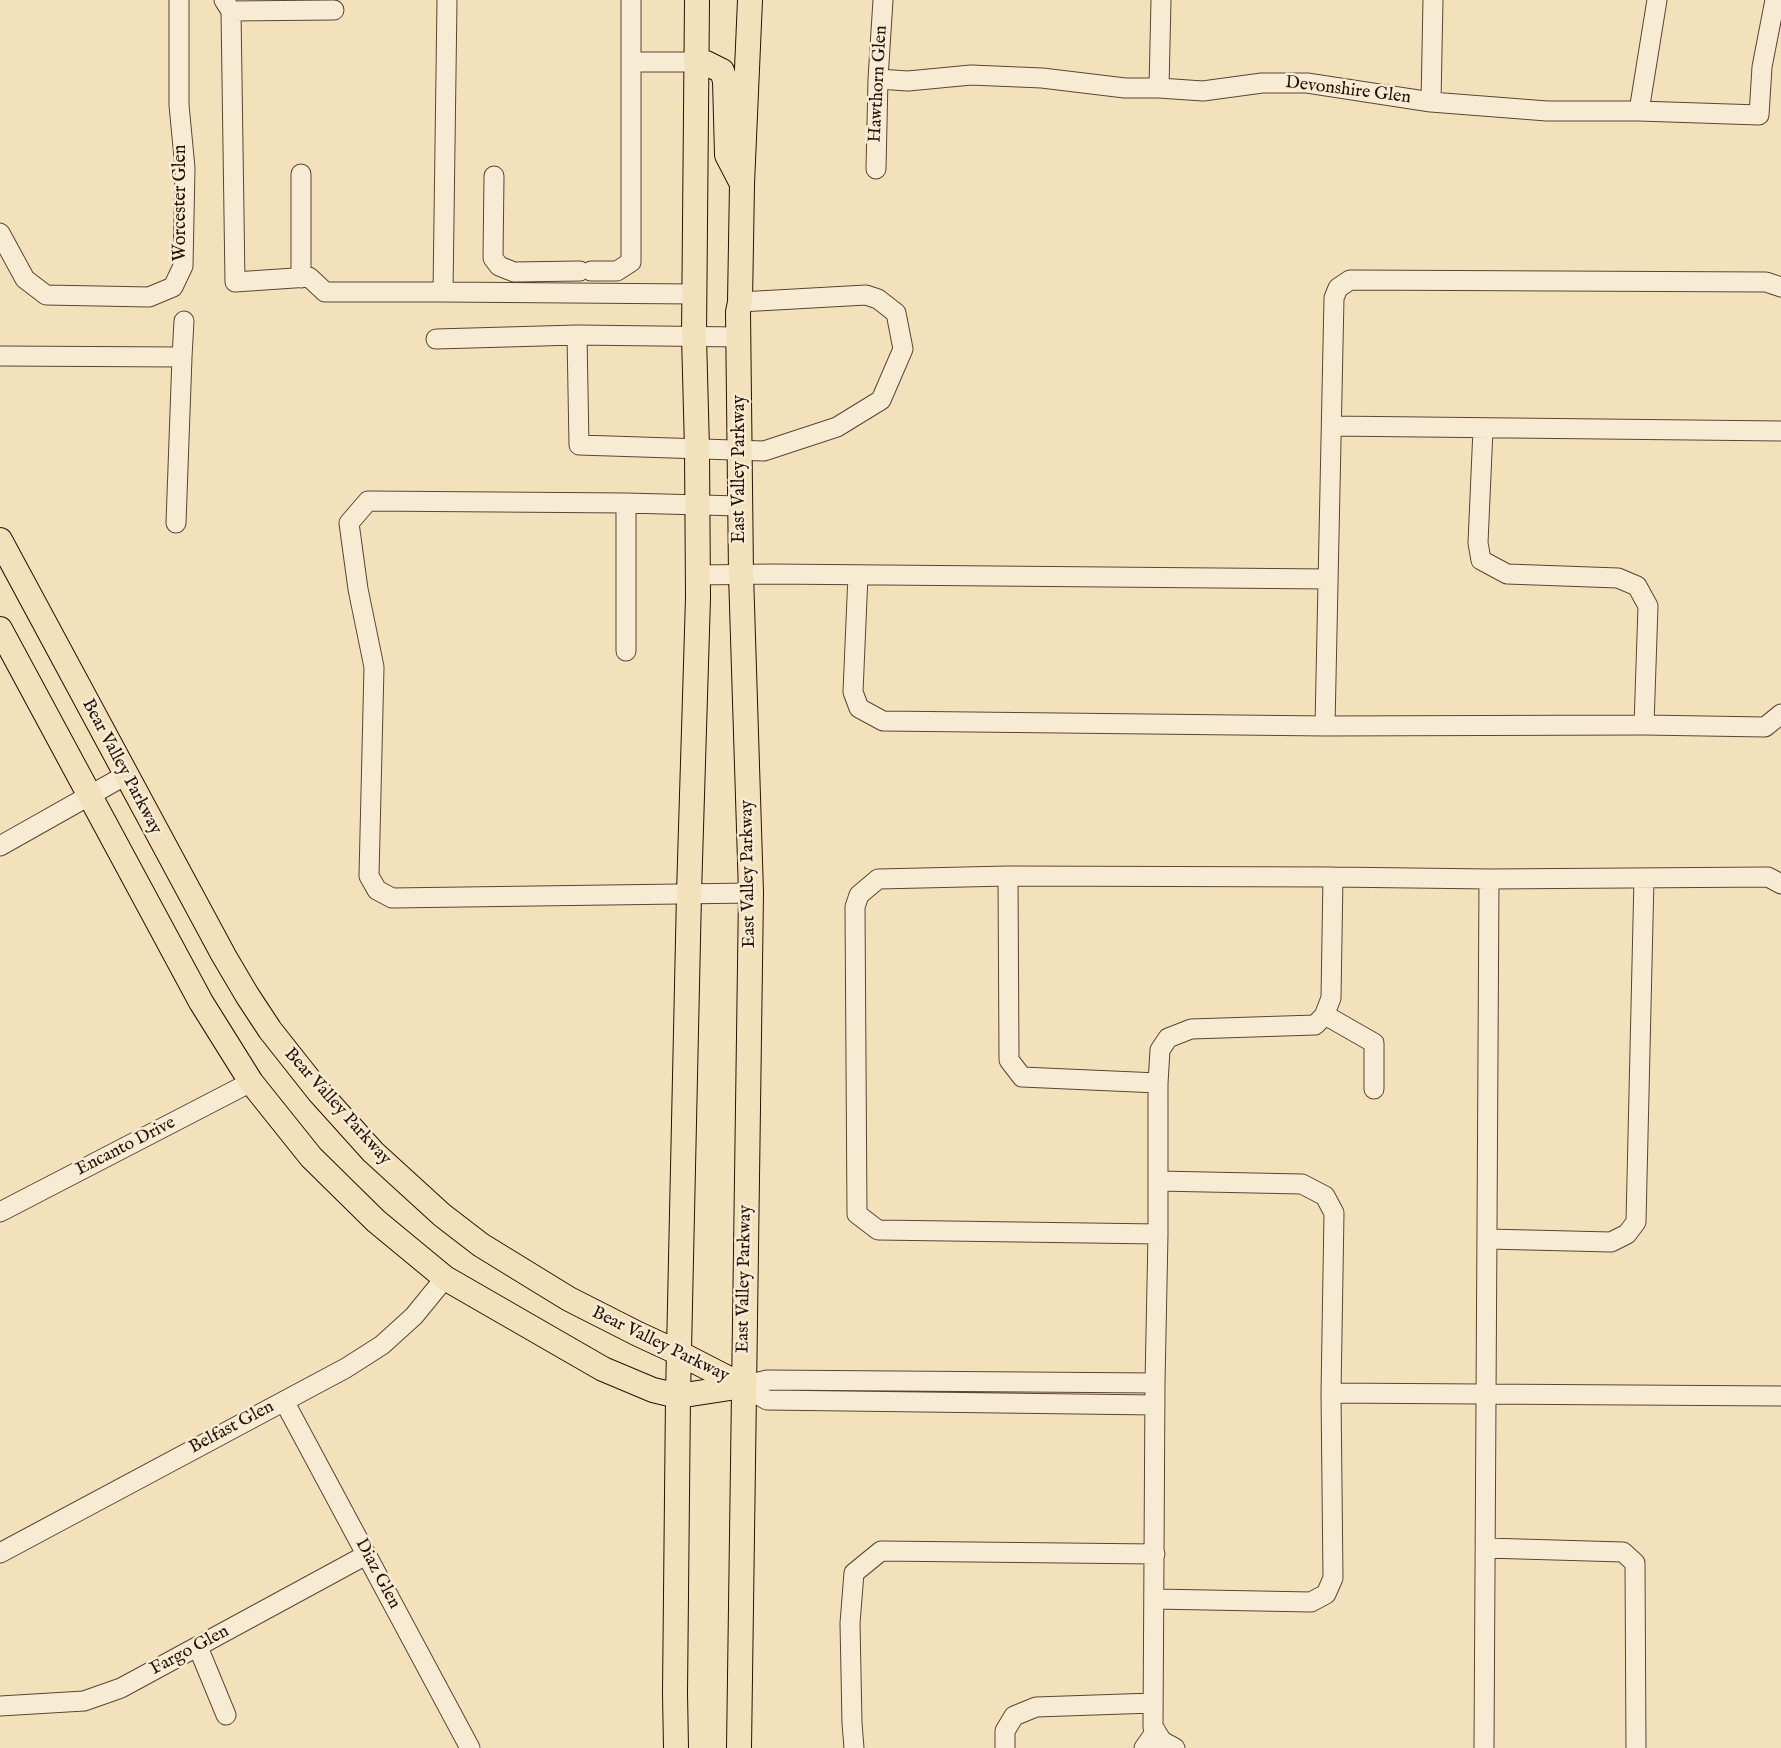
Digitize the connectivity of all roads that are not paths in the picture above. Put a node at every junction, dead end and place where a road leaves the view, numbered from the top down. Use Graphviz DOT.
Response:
graph roads {
  1 [pos="179,0"];
  2 [pos="446,0"];
  3 [pos="631,0"];
  4 [pos="697,0"];
  5 [pos="750,0"];
  6 [pos="883,0"];
  7 [pos="1161,0"];
  8 [pos="1433,0"];
  9 [pos="1657,0"];
  10 [pos="1775,0"];
  11 [pos="228,6"];
  12 [pos="334,10"];
  13 [pos="631,62"];
  14 [pos="696,62"];
  15 [pos="878,79"];
  16 [pos="1159,88"];
  17 [pos="1431,102"];
  18 [pos="1639,111"];
  19 [pos="876,169"];
  20 [pos="301,174"];
  21 [pos="494,176"];
  22 [pos="742,184"];
  23 [pos="0,233"];
  24 [pos="301,278"];
  25 [pos="1781,287"];
  26 [pos="443,292"];
  27 [pos="695,294"];
  28 [pos="740,302"];
  29 [pos="184,321"];
  30 [pos="577,336"];
  31 [pos="694,336"];
  32 [pos="738,337"];
  33 [pos="436,339"];
  34 [pos="0,356"];
  35 [pos="182,358"];
  36 [pos="1332,426"];
  37 [pos="1483,429"];
  38 [pos="1781,431"];
  39 [pos="697,449"];
  40 [pos="740,450"];
  41 [pos="626,503"];
  42 [pos="698,505"];
  43 [pos="739,506"];
  44 [pos="176,523"];
  45 [pos="0,540"];
  46 [pos="741,574"];
  47 [pos="698,575"];
  48 [pos="858,575"];
  49 [pos="1328,578"];
  50 [pos="0,629"];
  51 [pos="626,651"];
  52 [pos="1781,714"];
  53 [pos="1644,725"];
  54 [pos="1326,726"];
  55 [pos="126,775"];
  56 [pos="89,796"];
  57 [pos="0,846"];
  58 [pos="1008,876"];
  59 [pos="1333,877"];
  60 [pos="1644,878"];
  61 [pos="1489,879"];
  62 [pos="1781,884"];
  63 [pos="751,893"];
  64 [pos="688,894"];
  65 [pos="1325,1014"];
  66 [pos="251,1082"];
  67 [pos="1158,1082"];
  68 [pos="1374,1089"];
  69 [pos="1158,1181"];
  70 [pos="0,1212"];
  71 [pos="1158,1234"];
  72 [pos="1488,1239"];
  73 [pos="445,1278"];
  74 [pos="679,1352"];
  75 [pos="892,1381"];
  76 [pos="1006,1382"];
  77 [pos="1155,1383"];
  78 [pos="743,1386"];
  79 [pos="1332,1393"];
  80 [pos="1486,1394"];
  81 [pos="678,1396"];
  82 [pos="1781,1396"];
  83 [pos="284,1401"];
  84 [pos="892,1401"];
  85 [pos="1006,1402"];
  86 [pos="1155,1405"];
  87 [pos="1486,1548"];
  88 [pos="0,1553"];
  89 [pos="366,1554"];
  90 [pos="1155,1554"];
  91 [pos="1155,1599"];
  92 [pos="198,1647"];
  93 [pos="1153,1703"];
  94 [pos="0,1706"];
  95 [pos="226,1715"];
  96 [pos="1156,1731"];
  97 [pos="470,1748"];
  98 [pos="676,1748"];
  99 [pos="739,1748"];
  100 [pos="854,1748"];
  101 [pos="1005,1748"];
  102 [pos="1144,1748"];
  103 [pos="1175,1748"];
  104 [pos="1484,1748"];
  105 [pos="1636,1748"];
  1 -- 23 [label="street, Worcester Glen"];
  2 -- 26 [label="street"];
  3 -- 13 [label="street"];
  4 -- 14 [label="main road"];
  5 -- 22 [label="main road, East Valley Parkway"];
  6 -- 15 [label="street, Hawthorn Glen"];
  7 -- 16 [label="street"];
  8 -- 17 [label="street"];
  9 -- 18 [label="street"];
  10 -- 18 [label="street, Devonshire Glen"];
  11 -- 12 [label="street"];
  11 -- 24 [label="street"];
  13 -- 14 [label="street"];
  13 -- 21 [label="street"];
  14 -- 22 [label="main road"];
  14 -- 27 [label="main road"];
  15 -- 16 [label="street, Devonshire Glen"];
  15 -- 19 [label="street, Hawthorn Glen"];
  16 -- 17 [label="street, Devonshire Glen"];
  17 -- 18 [label="street, Devonshire Glen"];
  20 -- 24 [label="street"];
  22 -- 28 [label="main road, East Valley Parkway"];
  24 -- 26 [label="street"];
  25 -- 36 [label="street"];
  26 -- 27 [label="street"];
  27 -- 31 [label="main road"];
  28 -- 32 [label="main road, East Valley Parkway"];
  28 -- 40 [label="street"];
  29 -- 35 [label="street"];
  30 -- 31 [label="street"];
  30 -- 33 [label="street"];
  30 -- 39 [label="street"];
  31 -- 32 [label="street"];
  31 -- 39 [label="main road"];
  32 -- 40 [label="main road, East Valley Parkway"];
  34 -- 35 [label="street"];
  35 -- 44 [label="street"];
  36 -- 37 [label="street"];
  36 -- 49 [label="street"];
  37 -- 38 [label="street"];
  37 -- 53 [label="street"];
  39 -- 40 [label="street"];
  39 -- 42 [label="main road"];
  40 -- 43 [label="main road, East Valley Parkway"];
  41 -- 42 [label="street"];
  41 -- 51 [label="street"];
  41 -- 64 [label="street"];
  42 -- 43 [label="street"];
  42 -- 47 [label="main road"];
  43 -- 46 [label="main road, East Valley Parkway"];
  45 -- 55 [label="main road, Bear Valley Parkway"];
  46 -- 47 [label="street"];
  46 -- 48 [label="street"];
  46 -- 63 [label="main road, East Valley Parkway"];
  47 -- 64 [label="main road"];
  48 -- 49 [label="street"];
  48 -- 54 [label="street"];
  49 -- 54 [label="street"];
  50 -- 56 [label="main road, Bear Valley Parkway"];
  52 -- 53 [label="street"];
  53 -- 54 [label="street"];
  55 -- 56 [label="street"];
  55 -- 74 [label="main road, Bear Valley Parkway"];
  56 -- 57 [label="street"];
  56 -- 66 [label="main road, Bear Valley Parkway"];
  58 -- 59 [label="street"];
  58 -- 67 [label="street"];
  58 -- 71 [label="street"];
  59 -- 61 [label="street"];
  59 -- 65 [label="street"];
  60 -- 61 [label="street"];
  60 -- 62 [label="street"];
  60 -- 72 [label="street"];
  61 -- 72 [label="street"];
  63 -- 64 [label="street"];
  63 -- 78 [label="main road, East Valley Parkway"];
  64 -- 74 [label="main road"];
  65 -- 67 [label="street"];
  65 -- 68 [label="street"];
  66 -- 70 [label="street, Encanto Drive"];
  66 -- 73 [label="main road, Bear Valley Parkway"];
  67 -- 69 [label="street"];
  69 -- 71 [label="street"];
  69 -- 79 [label="street"];
  71 -- 77 [label="street"];
  72 -- 80 [label="street"];
  73 -- 81 [label="main road, Bear Valley Parkway"];
  73 -- 83 [label="street, Belfast Glen"];
  74 -- 78 [label="main road, Bear Valley Parkway"];
  74 -- 81 [label="main road"];
  75 -- 76 [label="street"];
  75 -- 78 [label="street"];
  75 -- 84 [label="street"];
  76 -- 77 [label="street"];
  76 -- 85 [label="street"];
  77 -- 86 [label="street"];
  78 -- 81 [label="main road, Bear Valley Parkway"];
  78 -- 84 [label="street"];
  78 -- 99 [label="main road, East Valley Parkway"];
  79 -- 80 [label="street"];
  79 -- 91 [label="street"];
  80 -- 82 [label="street"];
  80 -- 87 [label="street"];
  81 -- 98 [label="main road"];
  83 -- 88 [label="street, Belfast Glen"];
  83 -- 89 [label="street, Diaz Glen"];
  84 -- 85 [label="street"];
  85 -- 86 [label="street"];
  86 -- 90 [label="street"];
  87 -- 104 [label="street"];
  87 -- 105 [label="street"];
  89 -- 92 [label="street, Fargo Glen"];
  89 -- 97 [label="street, Diaz Glen"];
  90 -- 91 [label="street"];
  90 -- 100 [label="street"];
  91 -- 93 [label="street"];
  92 -- 94 [label="street, Fargo Glen"];
  92 -- 95 [label="street"];
  93 -- 96 [label="street"];
  93 -- 101 [label="street"];
  96 -- 102 [label="street"];
  96 -- 103 [label="street"];
}
